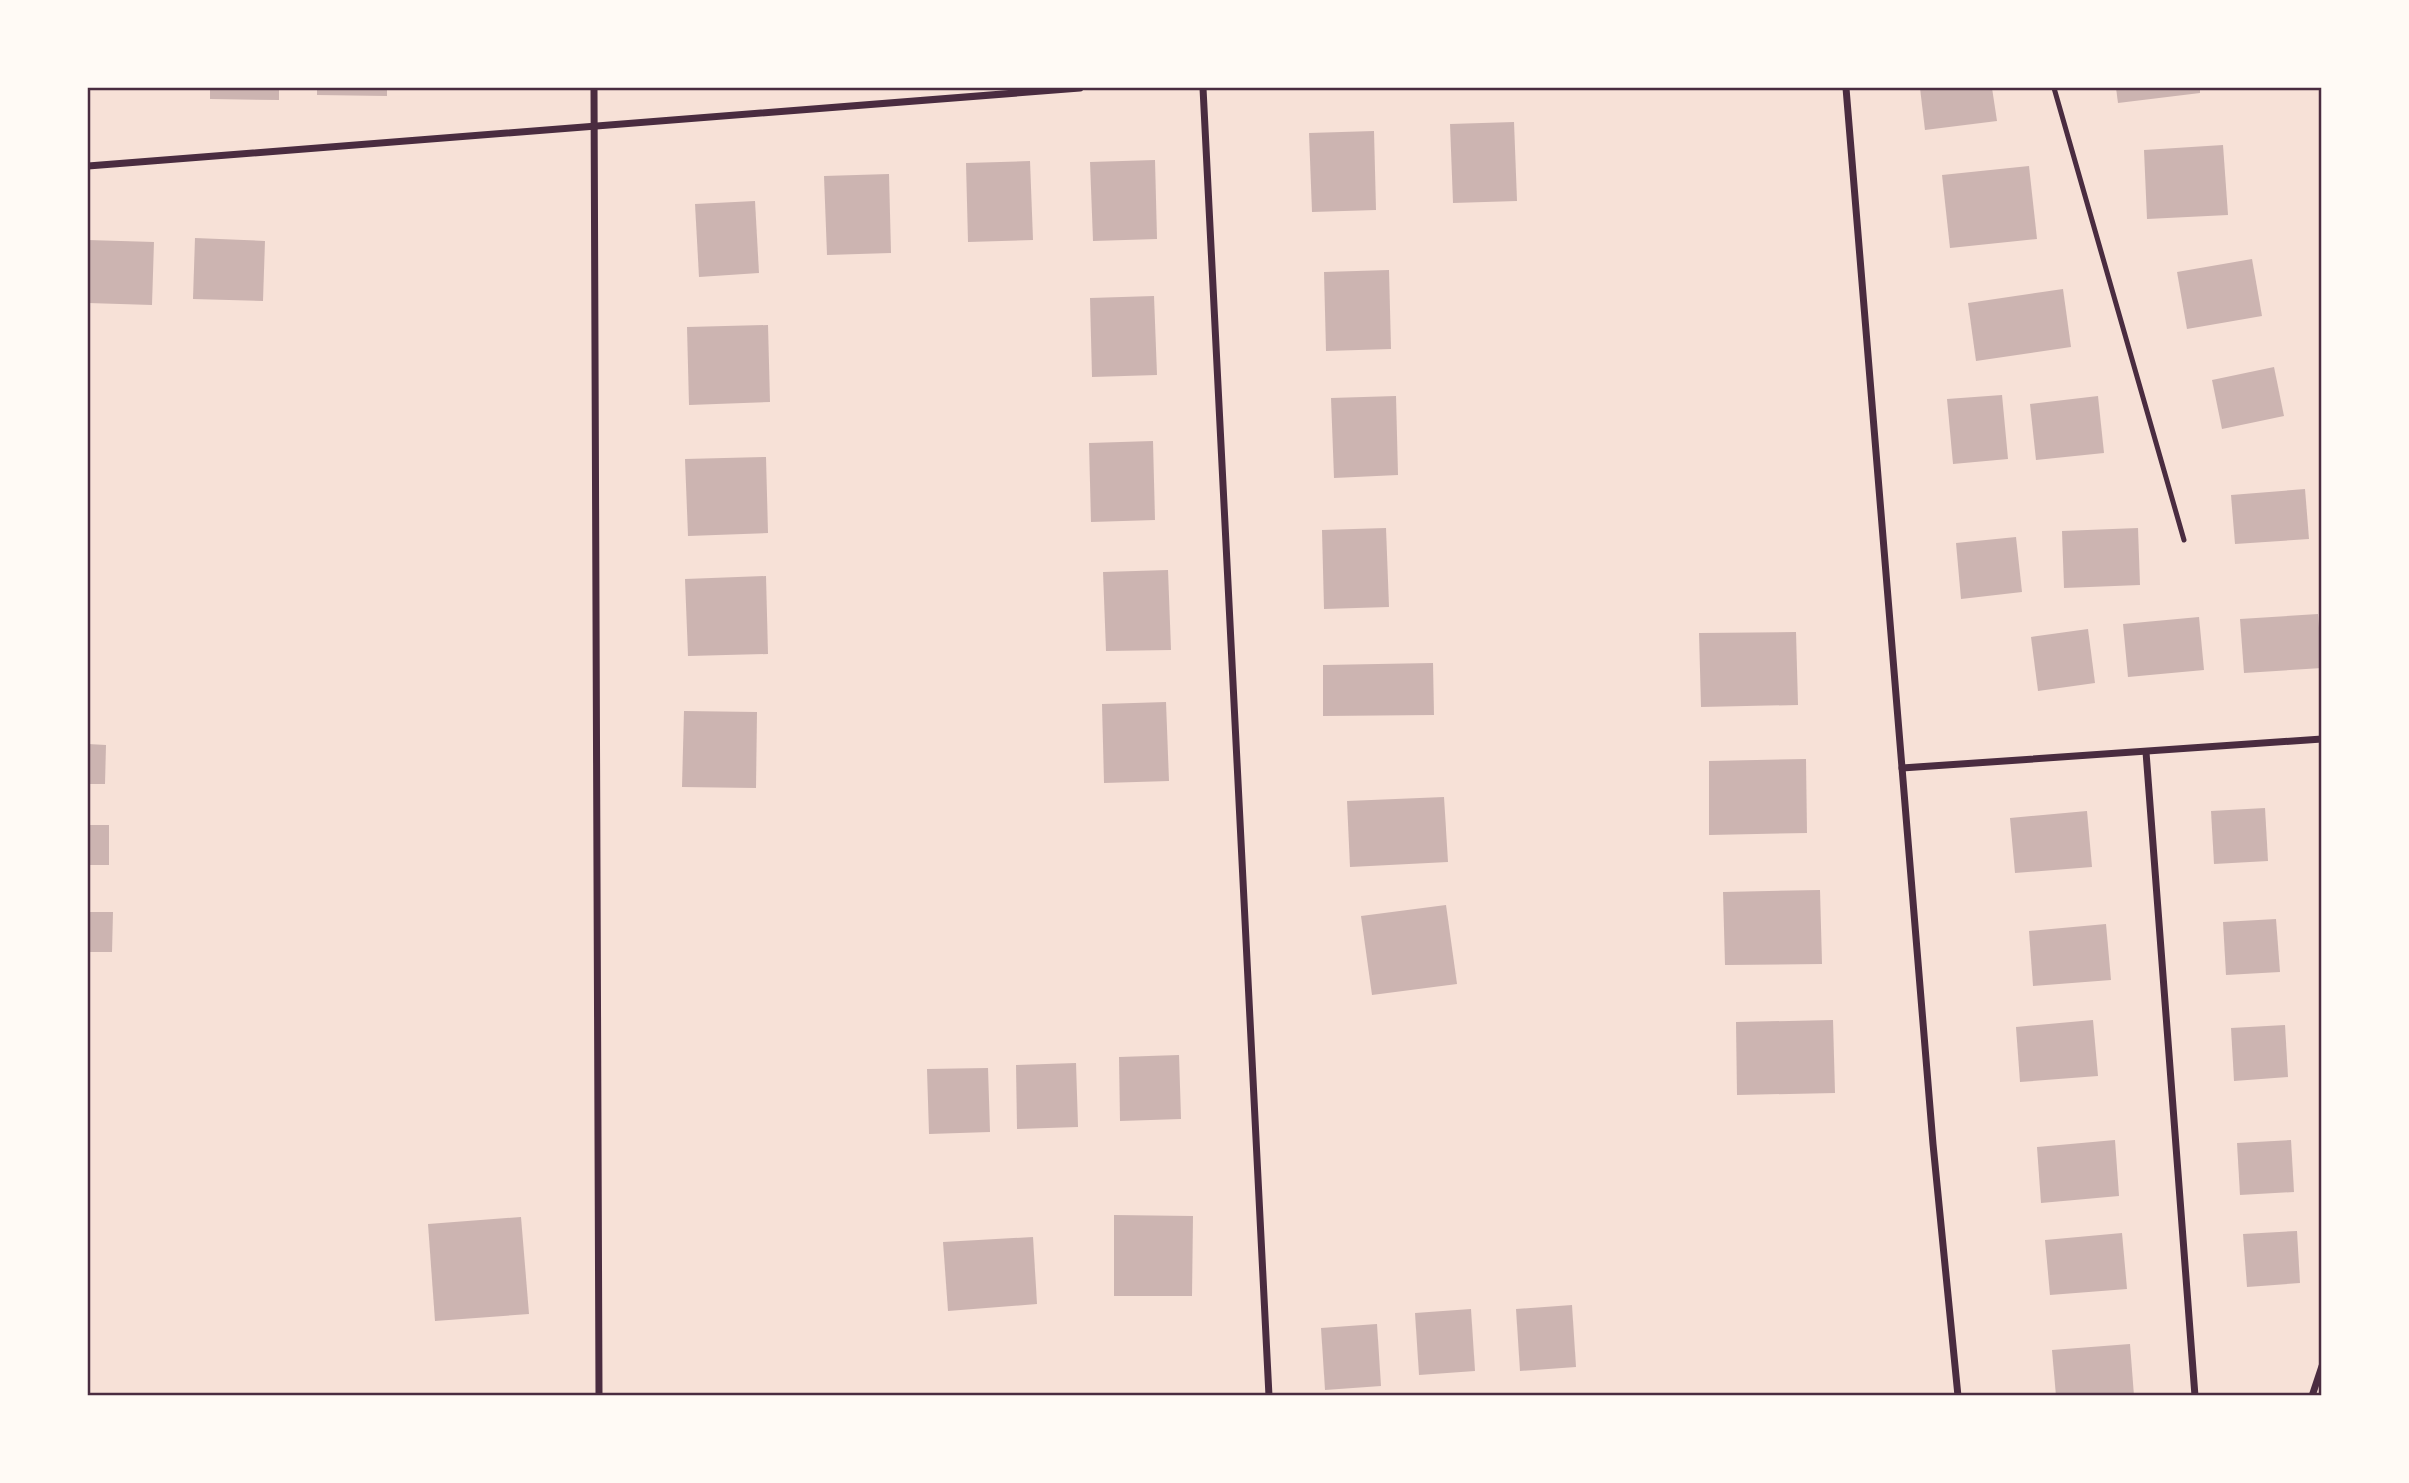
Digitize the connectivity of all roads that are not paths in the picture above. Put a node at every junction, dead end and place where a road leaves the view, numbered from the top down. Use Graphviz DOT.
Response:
graph roads {
  1 [pos="594,88"];
  2 [pos="1080,88"];
  3 [pos="1203,88"];
  4 [pos="1846,88"];
  5 [pos="2054,88"];
  6 [pos="592,124"];
  7 [pos="88,166"];
  8 [pos="2184,540"];
  9 [pos="2322,739"];
  10 [pos="2146,752"];
  11 [pos="1902,768"];
  12 [pos="2322,1366"];
  13 [pos="598,1395"];
  14 [pos="1269,1395"];
  15 [pos="1958,1395"];
  16 [pos="2195,1395"];
  17 [pos="2312,1395"];
  1 -- 6 [label="street"];
  2 -- 6 [label="street"];
  3 -- 14 [label="street"];
  4 -- 11 [label="street"];
  5 -- 8 [label="lane"];
  6 -- 7 [label="street"];
  6 -- 13 [label="street"];
  9 -- 10 [label="street"];
  10 -- 11 [label="street"];
  10 -- 16 [label="street"];
  11 -- 15 [label="street"];
  12 -- 17 [label="street"];
}
